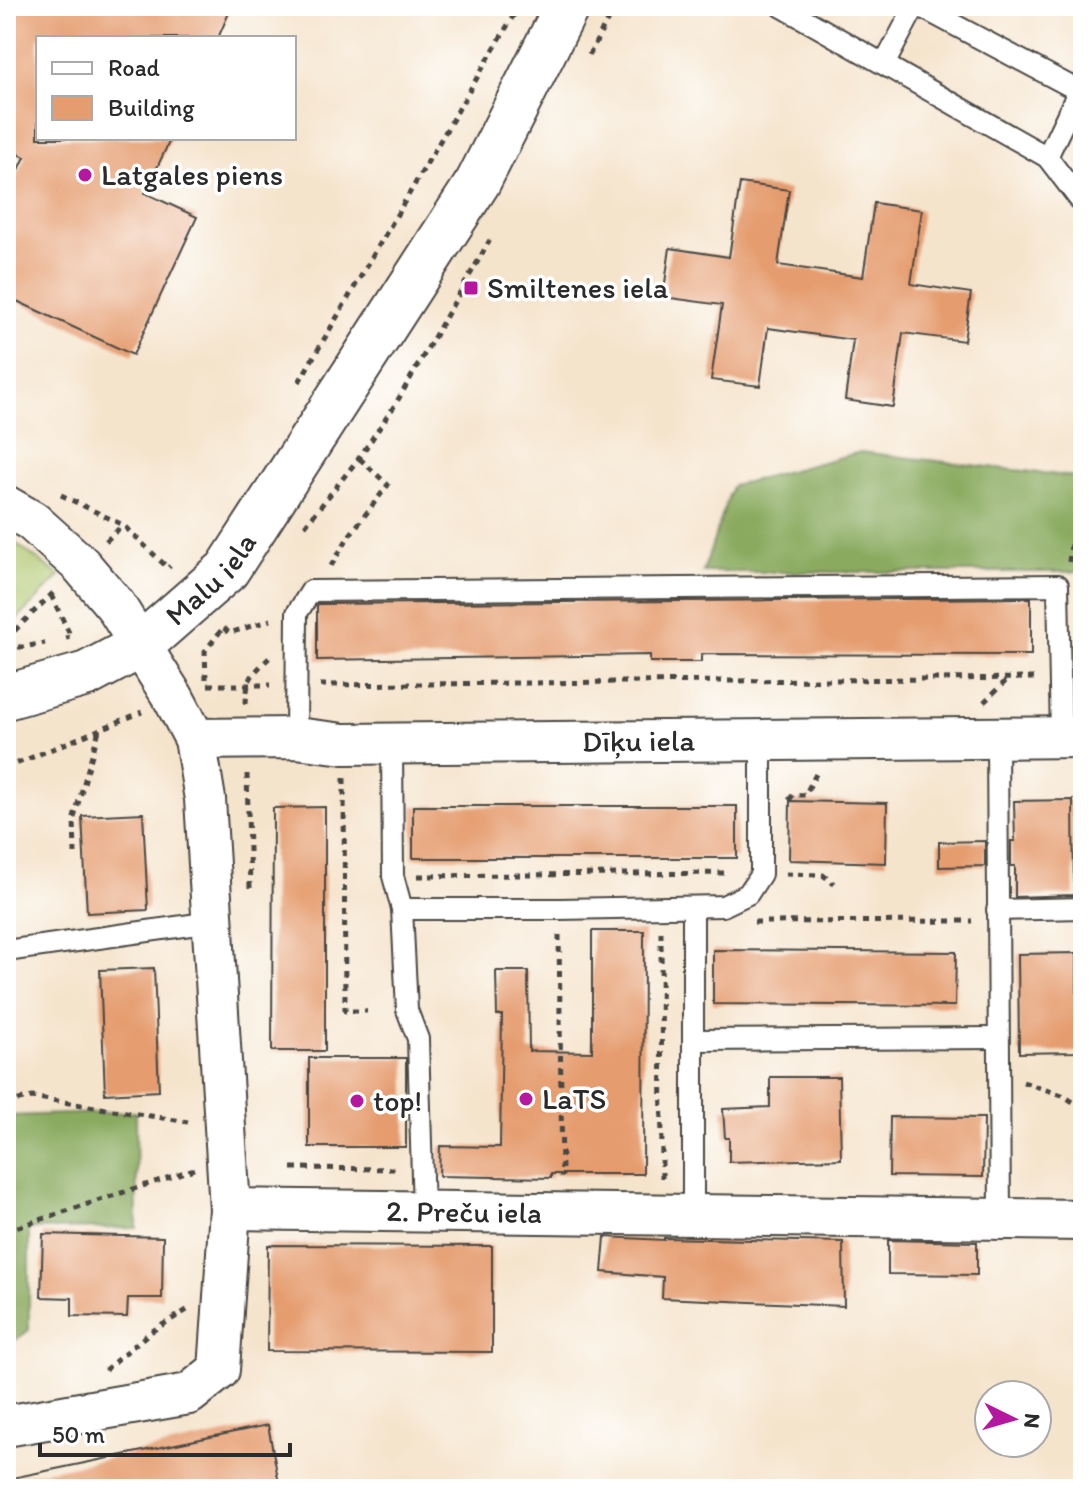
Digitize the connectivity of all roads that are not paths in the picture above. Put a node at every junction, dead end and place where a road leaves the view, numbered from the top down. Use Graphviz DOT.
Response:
graph roads {
  1 [pos="567,6"];
  2 [pos="781,6"];
  3 [pos="917,6"];
  4 [pos="885,63"];
  5 [pos="1081,87"];
  6 [pos="1047,157"];
  7 [pos="1083,204"];
  8 [pos="6,506"];
  9 [pos="140,646"];
  10 [pos="6,697"];
  11 [pos="1072,737"];
  12 [pos="296,738"];
  13 [pos="997,738"];
  14 [pos="195,739"];
  15 [pos="761,740"];
  16 [pos="392,744"];
  17 [pos="693,908"];
  18 [pos="1083,908"];
  19 [pos="402,909"];
  20 [pos="997,915"];
  21 [pos="212,922"];
  22 [pos="6,951"];
  23 [pos="998,1038"];
  24 [pos="693,1040"];
  25 [pos="230,1209"];
  26 [pos="423,1212"];
  27 [pos="678,1216"];
  28 [pos="1000,1219"];
  29 [pos="1083,1220"];
  30 [pos="6,1426"];
  1 -- 9 [label="street, Malu iela"];
  2 -- 4 [label="lane"];
  3 -- 4 [label="lane"];
  3 -- 5 [label="lane"];
  4 -- 6 [label="lane"];
  5 -- 6 [label="lane"];
  6 -- 7 [label="lane"];
  8 -- 9 [label="street"];
  9 -- 10 [label="street"];
  9 -- 14 [label="street, Malu iela"];
  11 -- 12 [label="lane"];
  11 -- 13 [label="street, Dīķu iela"];
  12 -- 14 [label="street, Dīķu iela"];
  12 -- 16 [label="street, Dīķu iela"];
  13 -- 15 [label="street, Dīķu iela"];
  13 -- 20 [label="lane"];
  14 -- 21 [label="street, Malu iela"];
  15 -- 16 [label="street, Dīķu iela"];
  15 -- 17 [label="lane"];
  16 -- 19 [label="lane"];
  17 -- 19 [label="lane"];
  17 -- 24 [label="lane"];
  18 -- 20 [label="lane"];
  19 -- 26 [label="lane"];
  20 -- 23 [label="lane"];
  21 -- 22 [label="lane"];
  21 -- 25 [label="street, Malu iela"];
  23 -- 24 [label="lane"];
  23 -- 28 [label="lane"];
  24 -- 27 [label="lane"];
  25 -- 26 [label="street, 2. Preču iela"];
  25 -- 30 [label="street"];
  26 -- 27 [label="street, 2. Preču iela"];
  27 -- 28 [label="street, 2. Preču iela"];
  28 -- 29 [label="street, 2. Preču iela"];
}
